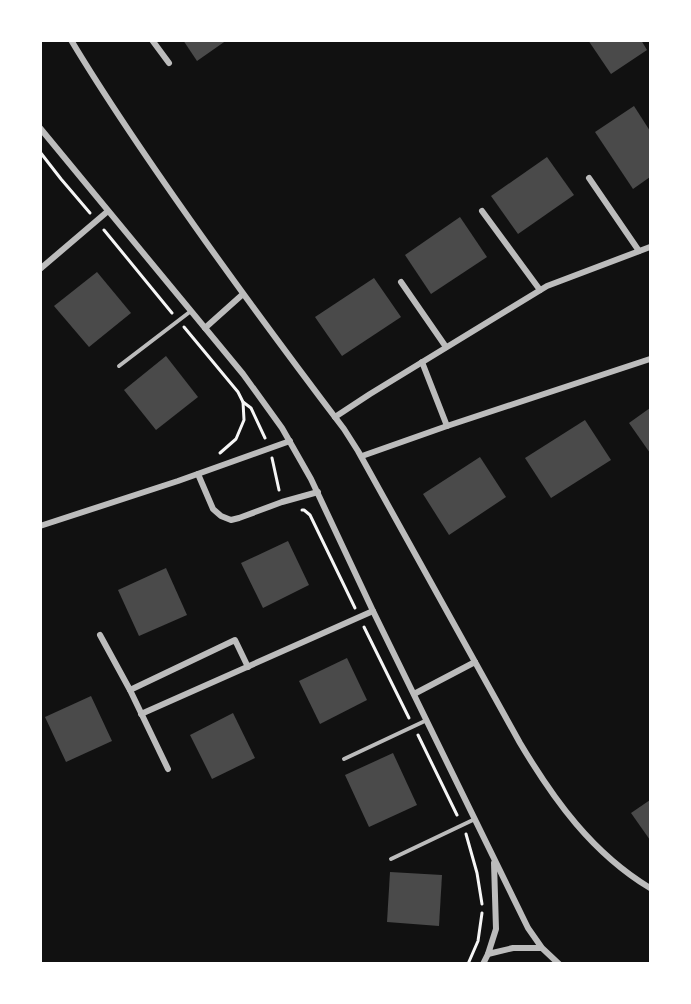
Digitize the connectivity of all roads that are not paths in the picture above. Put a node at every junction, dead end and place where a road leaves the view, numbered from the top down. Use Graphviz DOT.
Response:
graph roads {
  1 [pos="71,40"];
  2 [pos="152,40"];
  3 [pos="169,63"];
  4 [pos="40,128"];
  5 [pos="589,178"];
  6 [pos="482,211"];
  7 [pos="108,212"];
  8 [pos="651,247"];
  9 [pos="639,251"];
  10 [pos="40,268"];
  11 [pos="401,282"];
  12 [pos="540,290"];
  13 [pos="243,294"];
  14 [pos="190,311"];
  15 [pos="205,328"];
  16 [pos="446,347"];
  17 [pos="651,359"];
  18 [pos="422,362"];
  19 [pos="119,366"];
  20 [pos="335,417"];
  21 [pos="447,426"];
  22 [pos="290,441"];
  23 [pos="362,456"];
  24 [pos="198,474"];
  25 [pos="318,492"];
  26 [pos="40,526"];
  27 [pos="373,611"];
  28 [pos="100,635"];
  29 [pos="475,662"];
  30 [pos="248,667"];
  31 [pos="130,690"];
  32 [pos="414,694"];
  33 [pos="141,714"];
  34 [pos="427,720"];
  35 [pos="344,759"];
  36 [pos="168,769"];
  37 [pos="475,819"];
  38 [pos="391,859"];
  39 [pos="494,860"];
  40 [pos="651,888"];
  41 [pos="542,948"];
  42 [pos="488,954"];
  43 [pos="483,963"];
  44 [pos="559,963"];
  1 -- 13 [label="street"];
  2 -- 3 [label="street"];
  4 -- 7 [label="street"];
  5 -- 9 [label="street"];
  6 -- 12 [label="street"];
  7 -- 10 [label="street"];
  7 -- 14 [label="street"];
  8 -- 9 [label="street"];
  9 -- 12 [label="street"];
  11 -- 16 [label="street"];
  12 -- 16 [label="street"];
  13 -- 15 [label="street"];
  13 -- 20 [label="street"];
  14 -- 15 [label="street"];
  14 -- 19 [label="lane"];
  15 -- 22 [label="street"];
  16 -- 18 [label="street"];
  17 -- 21 [label="street"];
  18 -- 20 [label="street"];
  18 -- 21 [label="street"];
  20 -- 23 [label="street"];
  21 -- 23 [label="street"];
  22 -- 24 [label="street"];
  22 -- 25 [label="street"];
  23 -- 29 [label="street"];
  24 -- 25 [label="street"];
  24 -- 26 [label="street"];
  25 -- 27 [label="street"];
  27 -- 30 [label="street"];
  27 -- 32 [label="street"];
  28 -- 31 [label="street"];
  29 -- 32 [label="street"];
  29 -- 40 [label="street"];
  30 -- 31 [label="street"];
  30 -- 33 [label="street"];
  31 -- 33 [label="street"];
  32 -- 34 [label="street"];
  33 -- 36 [label="street"];
  34 -- 35 [label="lane"];
  34 -- 37 [label="street"];
  37 -- 38 [label="lane"];
  37 -- 39 [label="street"];
  39 -- 41 [label="street"];
  39 -- 42 [label="street"];
  41 -- 42 [label="street"];
  41 -- 44 [label="street"];
  42 -- 43 [label="street"];
}
